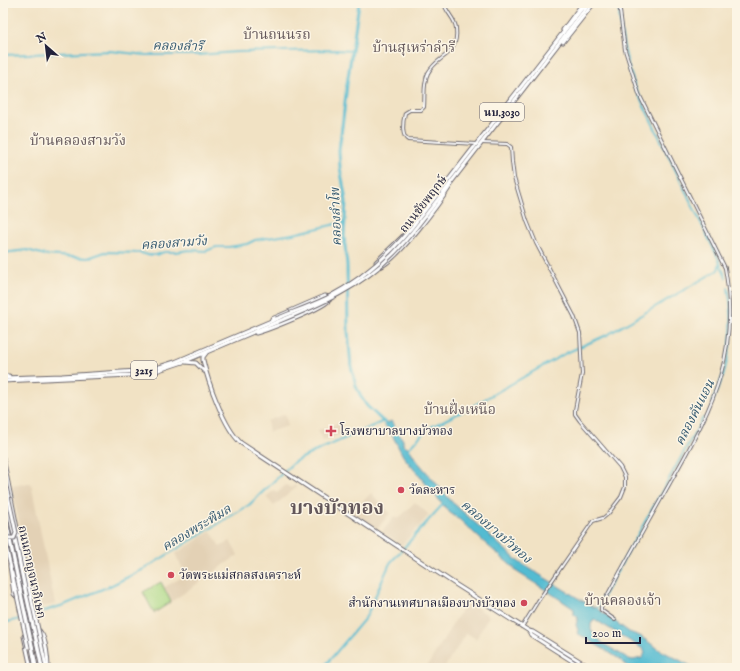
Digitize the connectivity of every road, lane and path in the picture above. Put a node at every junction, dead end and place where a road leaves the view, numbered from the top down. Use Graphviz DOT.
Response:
graph roads {
  1 [pos="444,3"];
  2 [pos="585,3"];
  3 [pos="590,3"];
  4 [pos="594,3"];
  5 [pos="619,3"];
  6 [pos="582,11"];
  7 [pos="551,51"];
  8 [pos="482,143"];
  9 [pos="477,144"];
  10 [pos="461,167"];
  11 [pos="732,298"];
  12 [pos="277,321"];
  13 [pos="246,331"];
  14 [pos="248,335"];
  15 [pos="215,347"];
  16 [pos="206,353"];
  17 [pos="183,362"];
  18 [pos="207,375"];
  19 [pos="69,377"];
  20 [pos="4,380"];
  21 [pos="715,402"];
  22 [pos="3,458"];
  23 [pos="3,472"];
  24 [pos="3,480"];
  25 [pos="3,506"];
  26 [pos="3,518"];
  27 [pos="3,534"];
  28 [pos="24,558"];
  29 [pos="10,566"];
  30 [pos="27,588"];
  31 [pos="18,591"];
  32 [pos="615,620"];
  33 [pos="522,627"];
  34 [pos="529,631"];
  35 [pos="30,647"];
  36 [pos="32,668"];
  37 [pos="36,668"];
  38 [pos="42,668"];
  39 [pos="47,668"];
  40 [pos="583,668"];
  41 [pos="591,668"];
  1 -- 9 [label="street"];
  2 -- 6 [label="main road, ถนนชัยพฤกษ์ / นบ.3030"];
  2 -- 7 [label="main road"];
  3 -- 6 [label="main road, ถนนชัยพฤกษ์ / นบ.3030"];
  4 -- 7 [label="main road"];
  5 -- 11 [label="street"];
  6 -- 7 [label="main road, ถนนชัยพฤกษ์ / นบ.3030"];
  7 -- 8 [label="main road, ถนนชัยพฤกษ์ / นบ.3030"];
  7 -- 9 [label="main road, ถนนชัยพฤกษ์ / นบ.3030"];
  8 -- 10 [label="main road, ถนนชัยพฤกษ์ / นบ.3030"];
  8 -- 33 [label="street"];
  9 -- 10 [label="main road, ถนนชัยพฤกษ์ / นบ.3030"];
  10 -- 10 [label="main road"];
  10 -- 12 [label="main road, ถนนชัยพฤกษ์ / นบ.3030, bridge"];
  12 -- 13 [label="main road, ถนนชัยพฤกษ์ / นบ.3030"];
  12 -- 14 [label="main road, ถนนชัยพฤกษ์ / นบ.3030"];
  13 -- 14 [label="main road"];
  13 -- 15 [label="main road, ถนนชัยพฤกษ์ / นบ.3030"];
  14 -- 15 [label="main road, ถนนชัยพฤกษ์ / นบ.3030"];
  15 -- 16 [label="main road, 3215"];
  15 -- 19 [label="main road, 3215"];
  16 -- 17 [label="main road, 3215"];
  16 -- 18 [label="main road"];
  17 -- 18 [label="main road"];
  17 -- 19 [label="main road, 3215"];
  18 -- 33 [label="main road"];
  19 -- 20 [label="main road"];
  19 -- 20 [label="main road"];
  19 -- 20 [label="main road"];
  21 -- 32 [label="street"];
  22 -- 28 [label="main road"];
  23 -- 26 [label="main road, bridge"];
  24 -- 30 [label="highway, ถนนกาญจนาภิเษก"];
  25 -- 31 [label="highway, ถนนกาญจนาภิเษก"];
  27 -- 29 [label="main road"];
  28 -- 29 [label="main road"];
  28 -- 30 [label="main road"];
  29 -- 31 [label="main road"];
  30 -- 38 [label="highway, ถนนกาญจนาภิเษก, bridge"];
  30 -- 39 [label="main road, bridge"];
  31 -- 35 [label="highway, ถนนกาญจนาภิเษก, bridge"];
  33 -- 34 [label="main road"];
  34 -- 40 [label="main road"];
  34 -- 41 [label="main road"];
  35 -- 36 [label="main road"];
  35 -- 37 [label="highway, ถนนกาญจนาภิเษก"];
  36 -- 39 [label="main road"];
}
